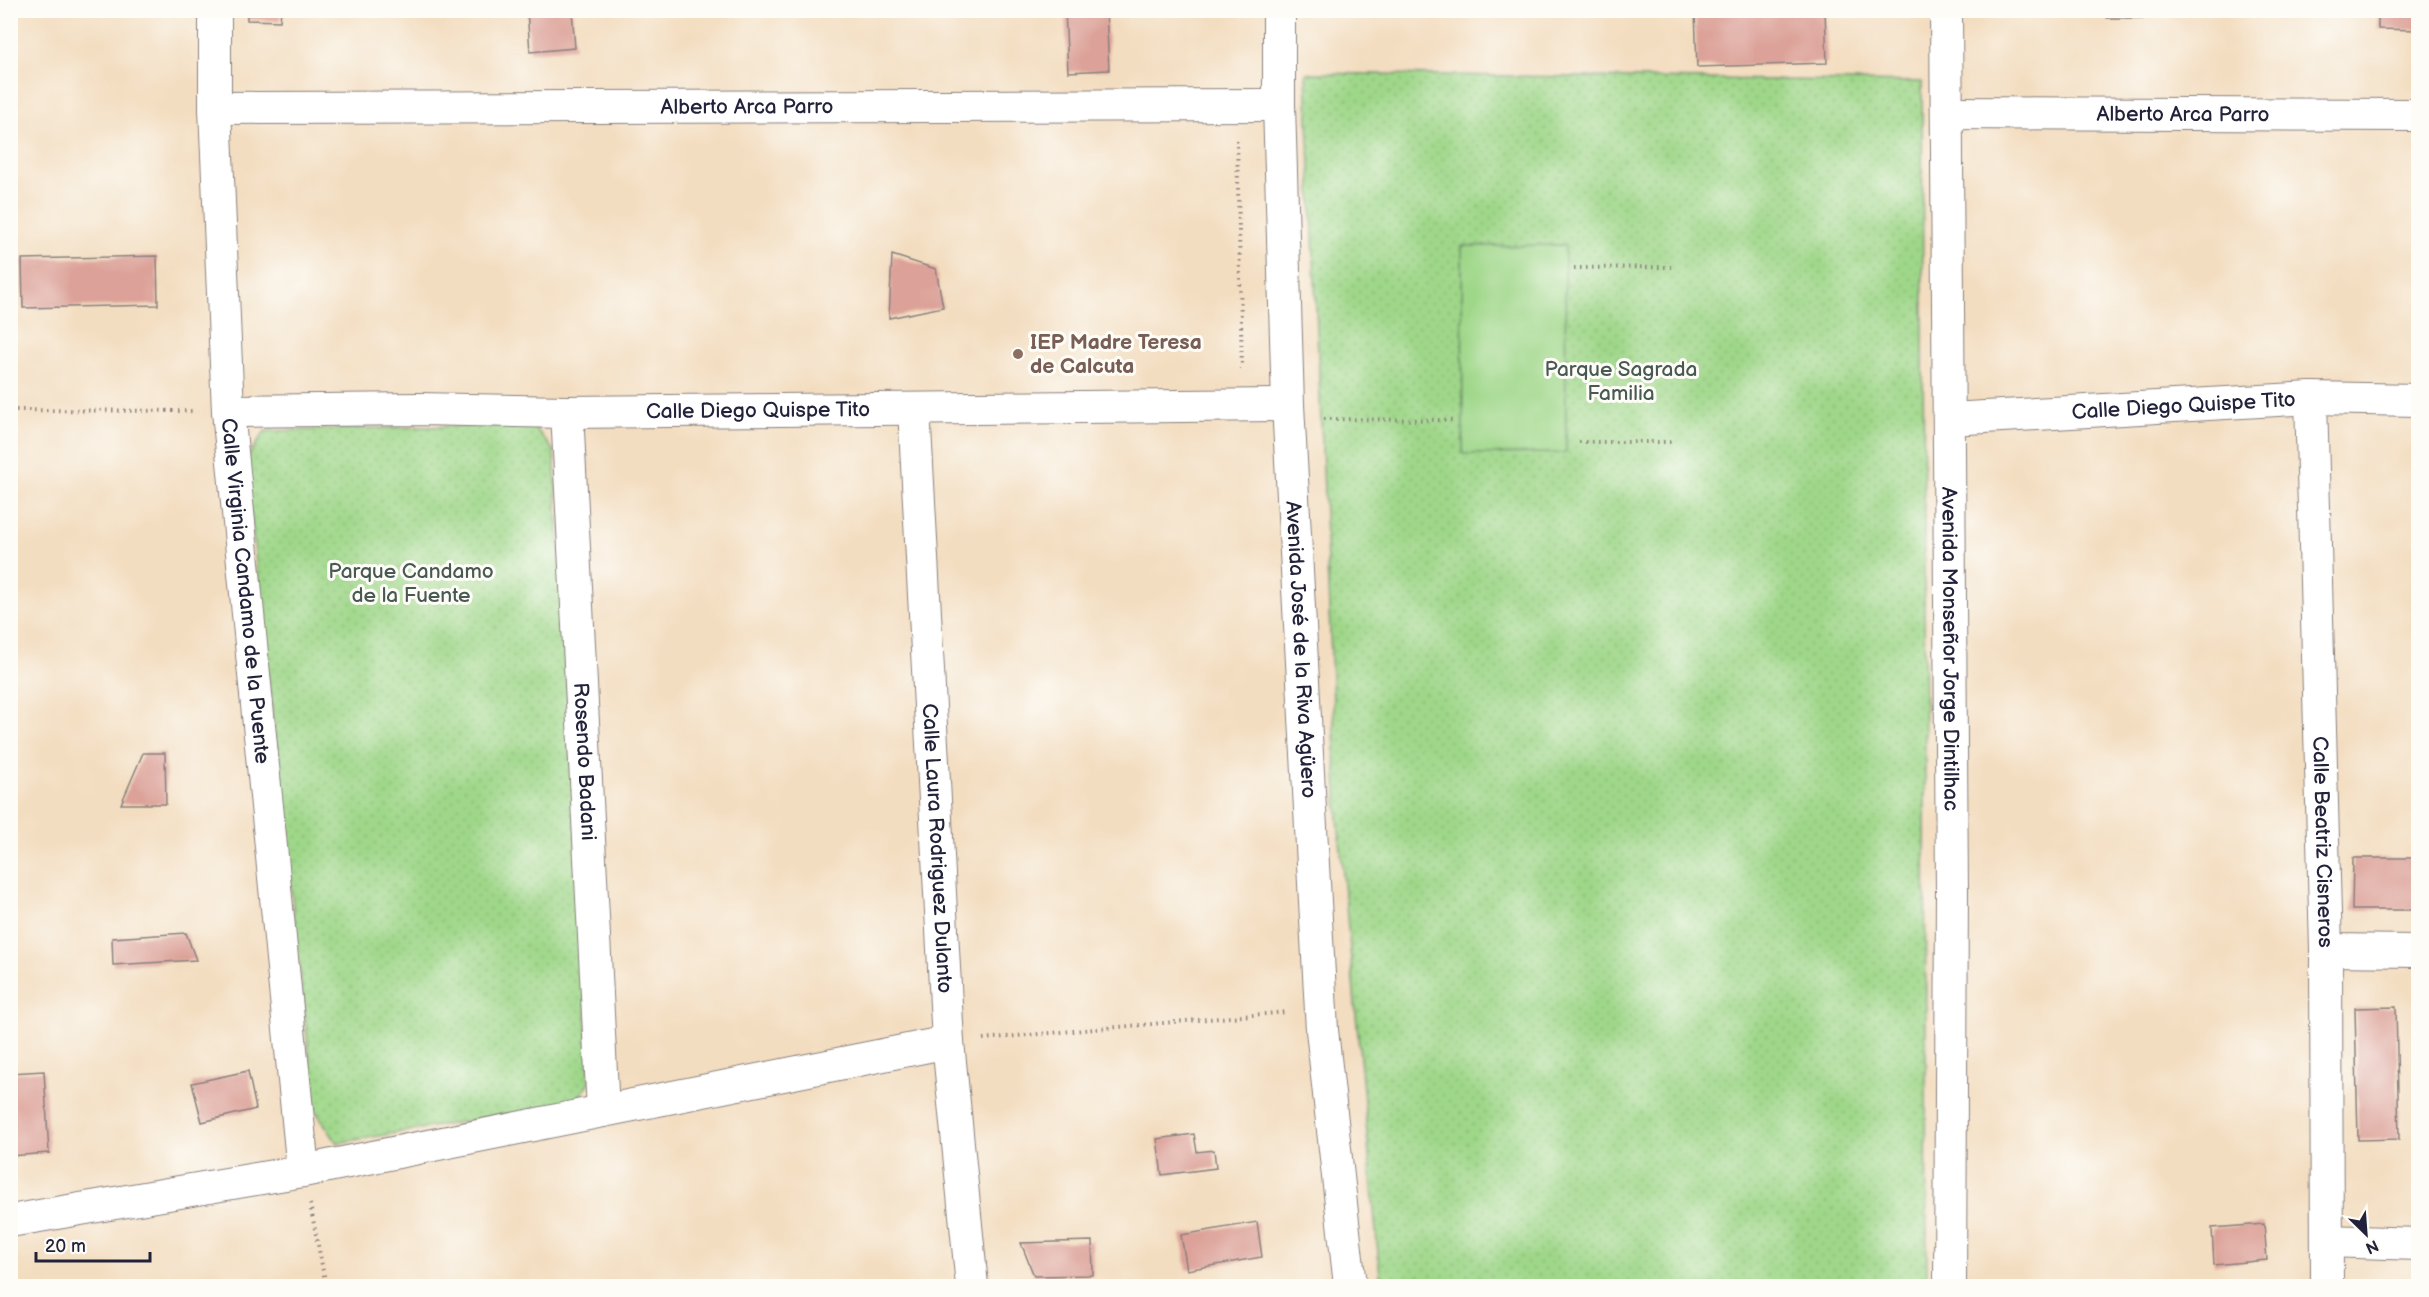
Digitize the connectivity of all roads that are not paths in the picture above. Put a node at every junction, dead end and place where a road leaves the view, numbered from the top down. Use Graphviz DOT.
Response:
graph roads {
  1 [pos="215,10"];
  2 [pos="1279,10"];
  3 [pos="1946,10"];
  4 [pos="1279,105"];
  5 [pos="215,108"];
  6 [pos="1947,113"];
  7 [pos="2418,115"];
  8 [pos="2311,398"];
  9 [pos="2418,400"];
  10 [pos="1288,405"];
  11 [pos="914,409"];
  12 [pos="228,411"];
  13 [pos="567,412"];
  14 [pos="1950,419"];
  15 [pos="2325,950"];
  16 [pos="2418,951"];
  17 [pos="948,1042"];
  18 [pos="603,1111"];
  19 [pos="303,1171"];
  20 [pos="10,1221"];
  21 [pos="2327,1241"];
  22 [pos="2418,1244"];
  23 [pos="972,1287"];
  24 [pos="1350,1287"];
  25 [pos="1950,1287"];
  26 [pos="2327,1287"];
  1 -- 5 [label="street, Calle Virginia Candamo de la Puente"];
  2 -- 4 [label="street, Avenida José de la Riva Agüero"];
  3 -- 6 [label="street, Avenida Monseñor Jorge Dintilhac"];
  4 -- 5 [label="street, Alberto Arca Parro"];
  4 -- 10 [label="street, Avenida José de la Riva Agüero"];
  5 -- 12 [label="street, Calle Virginia Candamo de la Puente"];
  6 -- 7 [label="street, Alberto Arca Parro"];
  6 -- 14 [label="street, Avenida Monseñor Jorge Dintilhac"];
  8 -- 9 [label="street, Calle Diego Quispe Tito"];
  8 -- 14 [label="street, Calle Diego Quispe Tito"];
  8 -- 15 [label="street, Calle Beatriz Cisneros"];
  10 -- 11 [label="street, Calle Diego Quispe Tito"];
  10 -- 24 [label="street, Avenida José de la Riva Agüero"];
  11 -- 13 [label="street, Calle Diego Quispe Tito"];
  11 -- 17 [label="street, Calle Laura Rodriguez Dulanto"];
  12 -- 13 [label="street, Calle Diego Quispe Tito"];
  12 -- 19 [label="street, Calle Virginia Candamo de la Puente"];
  13 -- 18 [label="street, Rosendo Badani"];
  14 -- 25 [label="street, Avenida Monseñor Jorge Dintilhac"];
  15 -- 16 [label="street"];
  15 -- 21 [label="street, Calle Beatriz Cisneros"];
  17 -- 18 [label="street"];
  17 -- 23 [label="street, Calle Laura Rodriguez Dulanto"];
  18 -- 19 [label="street"];
  19 -- 20 [label="street"];
  21 -- 22 [label="street"];
  21 -- 26 [label="street, Calle Beatriz Cisneros"];
}
